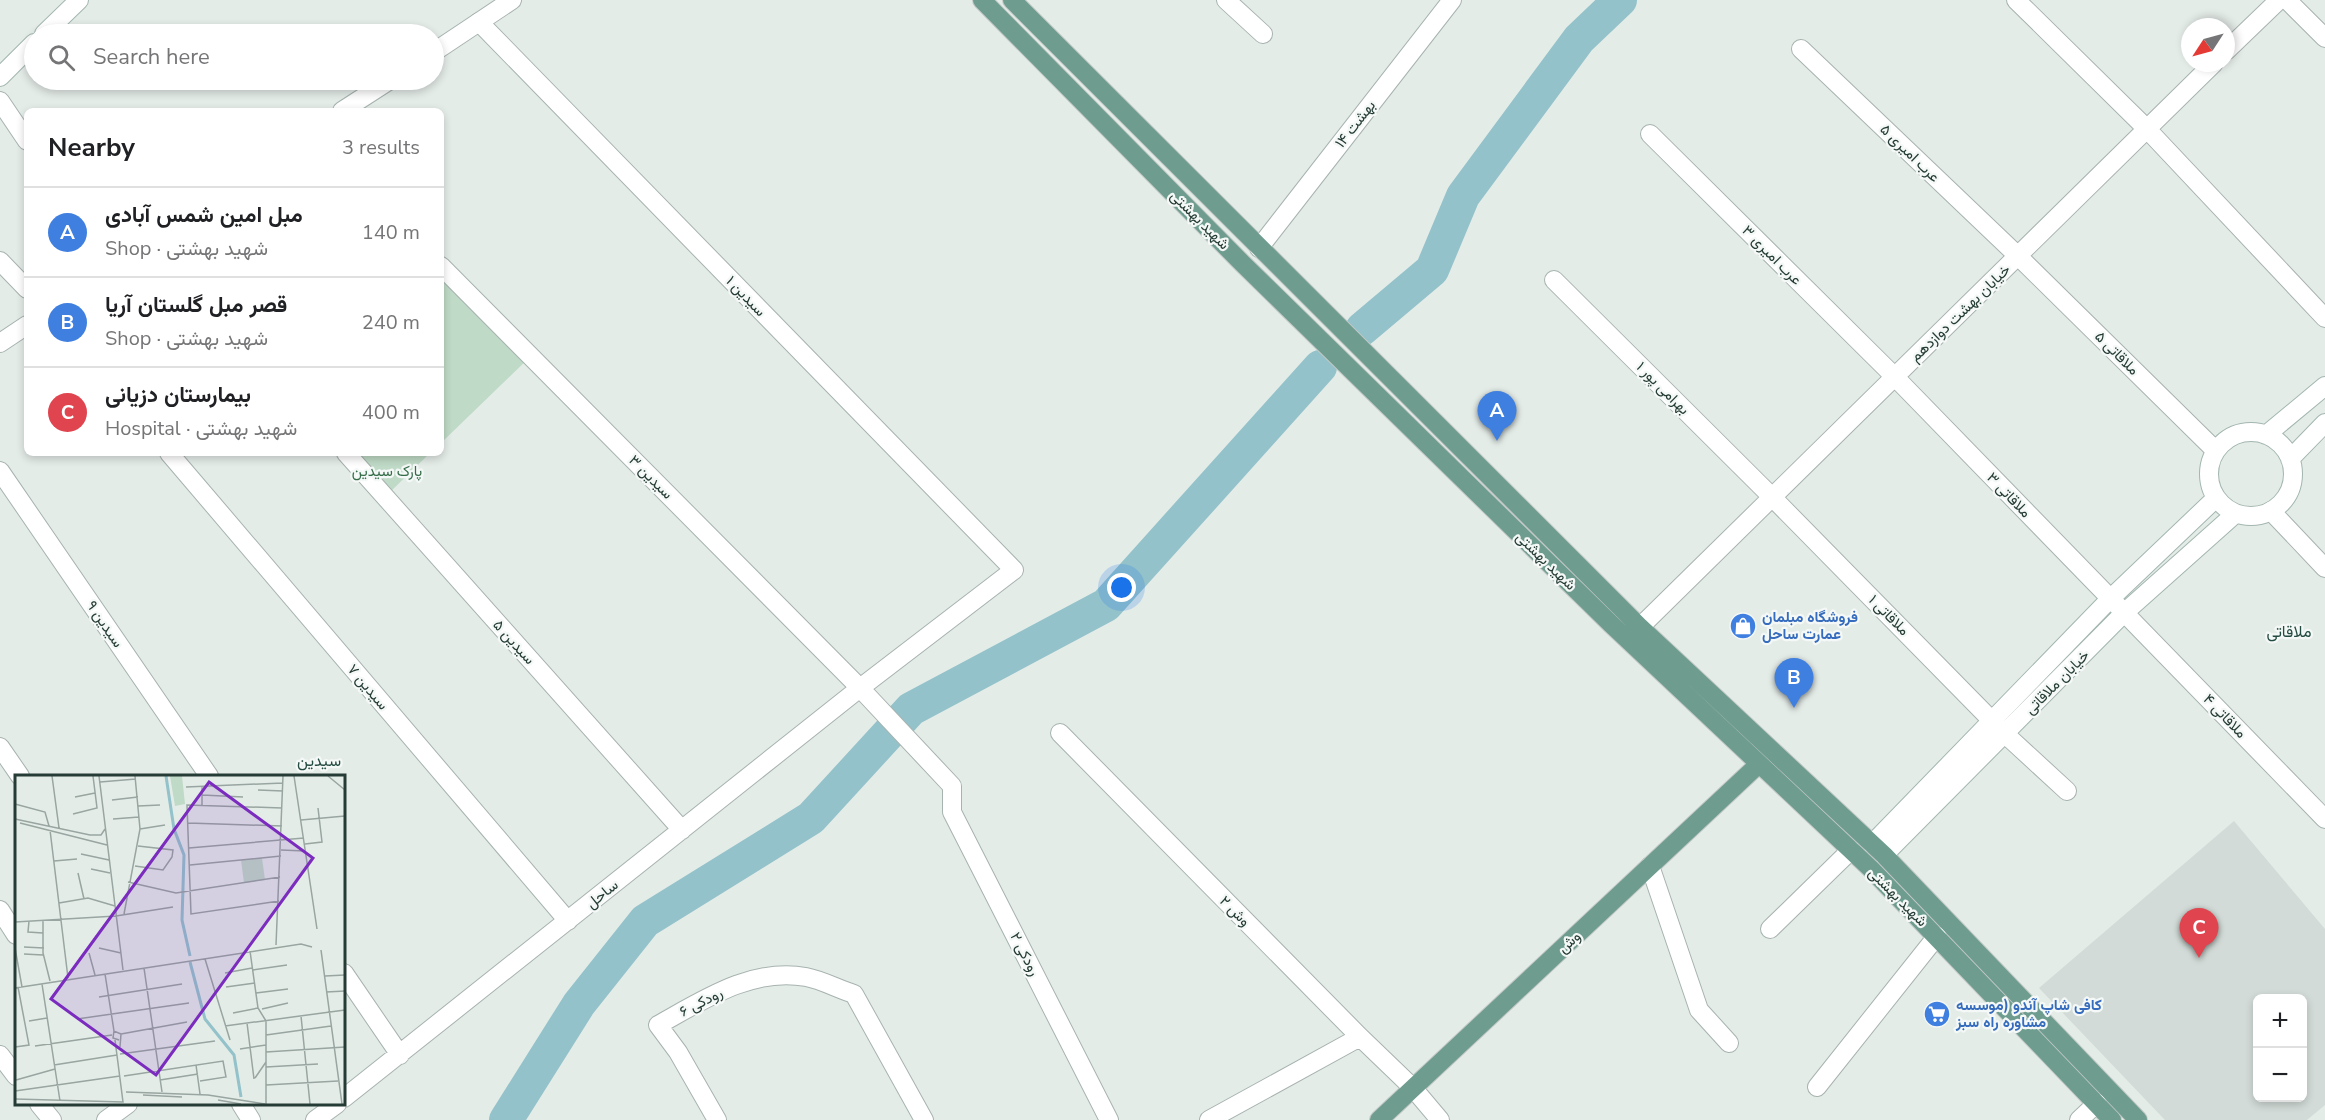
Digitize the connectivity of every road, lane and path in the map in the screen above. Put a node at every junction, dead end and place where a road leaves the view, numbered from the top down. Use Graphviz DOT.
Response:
graph roads {
  1 [pos="79,0"];
  2 [pos="512,0"];
  3 [pos="982,0"];
  4 [pos="1012,0"];
  5 [pos="1226,0"];
  6 [pos="1452,0"];
  7 [pos="2016,0"];
  8 [pos="2279,0"];
  9 [pos="2287,0"];
  10 [pos="479,22"];
  11 [pos="54,24"];
  12 [pos="1263,34"];
  13 [pos="2325,38"];
  14 [pos="2235,42"];
  15 [pos="444,45"];
  16 [pos="1801,49"];
  17 [pos="24,53"];
  18 [pos="2205,72"];
  19 [pos="0,77"];
  20 [pos="375,90"];
  21 [pos="0,101"];
  22 [pos="347,108"];
  23 [pos="2146,128"];
  24 [pos="1650,134"];
  25 [pos="24,137"];
  26 [pos="1259,248"];
  27 [pos="2018,256"];
  28 [pos="0,261"];
  29 [pos="444,269"];
  30 [pos="1554,280"];
  31 [pos="24,286"];
  32 [pos="2325,318"];
  33 [pos="24,327"];
  34 [pos="0,343"];
  35 [pos="1894,376"];
  36 [pos="2325,386"];
  37 [pos="2325,423"];
  38 [pos="2266,435"];
  39 [pos="2215,450"];
  40 [pos="172,456"];
  41 [pos="349,456"];
  42 [pos="2289,459"];
  43 [pos="0,471"];
  44 [pos="1772,496"];
  45 [pos="2216,498"];
  46 [pos="2271,511"];
  47 [pos="2235,514"];
  48 [pos="2325,568"];
  49 [pos="1014,570"];
  50 [pos="2110,599"];
  51 [pos="2124,613"];
  52 [pos="1640,627"];
  53 [pos="860,688"];
  54 [pos="1999,727"];
  55 [pos="1060,733"];
  56 [pos="0,747"];
  57 [pos="1759,764"];
  58 [pos="19,775"];
  59 [pos="208,775"];
  60 [pos="952,786"];
  61 [pos="2067,791"];
  62 [pos="2325,819"];
  63 [pos="682,830"];
  64 [pos="1878,850"];
  65 [pos="1860,859"];
  66 [pos="1650,866"];
  67 [pos="0,910"];
  68 [pos="568,921"];
  69 [pos="1770,929"];
  70 [pos="15,933"];
  71 [pos="1937,936"];
  72 [pos="345,974"];
  73 [pos="1360,1037"];
  74 [pos="1729,1043"];
  75 [pos="400,1055"];
  76 [pos="0,1056"];
  77 [pos="15,1075"];
  78 [pos="1817,1087"];
  79 [pos="1413,1088"];
  80 [pos="345,1097"];
  81 [pos="2097,1103"];
  82 [pos="40,1105"];
  83 [pos="127,1105"];
  84 [pos="242,1105"];
  85 [pos="336,1105"];
  86 [pos="52,1120"];
  87 [pos="106,1120"];
  88 [pos="251,1120"];
  89 [pos="315,1120"];
  90 [pos="717,1120"];
  91 [pos="924,1120"];
  92 [pos="1109,1120"];
  93 [pos="1209,1120"];
  94 [pos="1379,1120"];
  95 [pos="1440,1120"];
  96 [pos="2079,1120"];
  97 [pos="2112,1120"];
  98 [pos="2138,1120"];
  1 -- 11 [label="street"];
  2 -- 10 [label="street"];
  3 -- 57 [label="main road, شهید بهشتی"];
  4 -- 26 [label="main road, شهید بهشتی"];
  5 -- 12 [label="street"];
  6 -- 26 [label="street, بهشت ۱۴"];
  7 -- 23 [label="street"];
  8 -- 14 [label="street"];
  9 -- 13 [label="street"];
  10 -- 15 [label="street"];
  10 -- 49 [label="street, سیدین ۱"];
  16 -- 27 [label="street, ۵ عرب امیری"];
  17 -- 19 [label="street"];
  18 -- 23 [label="street, خیابان بهشت دوازدهم"];
  20 -- 22 [label="street"];
  21 -- 25 [label="street"];
  23 -- 27 [label="street, خیابان بهشت دوازدهم"];
  23 -- 32 [label="street"];
  24 -- 35 [label="street, ۳ عرب امیری"];
  26 -- 52 [label="main road, شهید بهشتی"];
  27 -- 35 [label="street, خیابان بهشت دوازدهم"];
  27 -- 39 [label="street, ملاقاتی ۵"];
  28 -- 31 [label="street"];
  29 -- 53 [label="street, سیدین ۳"];
  30 -- 44 [label="street, ۱ بهرامی پور"];
  33 -- 34 [label="street"];
  35 -- 44 [label="street, خیابان بهشت دوازدهم"];
  35 -- 50 [label="street, ملاقاتی ۳"];
  36 -- 38 [label="street"];
  37 -- 42 [label="street"];
  38 -- 39 [label="street"];
  38 -- 42 [label="street"];
  39 -- 45 [label="street"];
  40 -- 68 [label="street, سیدین ۷"];
  41 -- 63 [label="street, سیدین ۵"];
  42 -- 46 [label="street"];
  43 -- 59 [label="street, ۹ سیدین"];
  44 -- 52 [label="street, خیابان بهشت دوازدهم"];
  44 -- 54 [label="street, ملاقاتی ۱"];
  45 -- 47 [label="street"];
  45 -- 50 [label="street, خیابان ملاقاتی"];
  46 -- 47 [label="street"];
  46 -- 48 [label="street"];
  47 -- 51 [label="street, خیابان ملاقاتی"];
  49 -- 53 [label="street, ساحل"];
  50 -- 51 [label="street, ملاقاتی ۳"];
  50 -- 54 [label="street, خیابان ملاقاتی"];
  51 -- 54 [label="street, خیابان ملاقاتی"];
  51 -- 62 [label="street, ملاقاتی ۴"];
  52 -- 64 [label="main road, شهید بهشتی"];
  53 -- 60 [label="street, سیدین ۳"];
  53 -- 63 [label="street, ساحل"];
  54 -- 61 [label="street, ملاقاتی ۱"];
  54 -- 64 [label="street, خیابان ملاقاتی"];
  55 -- 73 [label="street, وش ۲"];
  56 -- 58 [label="street"];
  57 -- 65 [label="main road, شهید بهشتی"];
  57 -- 66 [label="main road, وش"];
  60 -- 92 [label="street, رودکی ۲"];
  63 -- 68 [label="street, ساحل"];
  64 -- 65 [label="main road"];
  64 -- 98 [label="main road, شهید بهشتی"];
  65 -- 69 [label="street"];
  65 -- 71 [label="main road, شهید بهشتی"];
  66 -- 74 [label="street"];
  66 -- 79 [label="main road, وش"];
  67 -- 70 [label="street"];
  68 -- 75 [label="street, ساحل"];
  71 -- 78 [label="street"];
  71 -- 81 [label="main road, شهید بهشتی"];
  72 -- 75 [label="street"];
  73 -- 79 [label="street, وش ۲"];
  73 -- 93 [label="street"];
  75 -- 80 [label="street, ساحل"];
  76 -- 77 [label="street"];
  79 -- 94 [label="main road, وش"];
  79 -- 95 [label="street, وش ۲"];
  81 -- 96 [label="street"];
  81 -- 97 [label="main road, شهید بهشتی"];
  82 -- 86 [label="street"];
  83 -- 87 [label="street"];
  84 -- 88 [label="street"];
  85 -- 89 [label="street"];
  90 -- 91 [label="street, رودکی ۶"];
}
